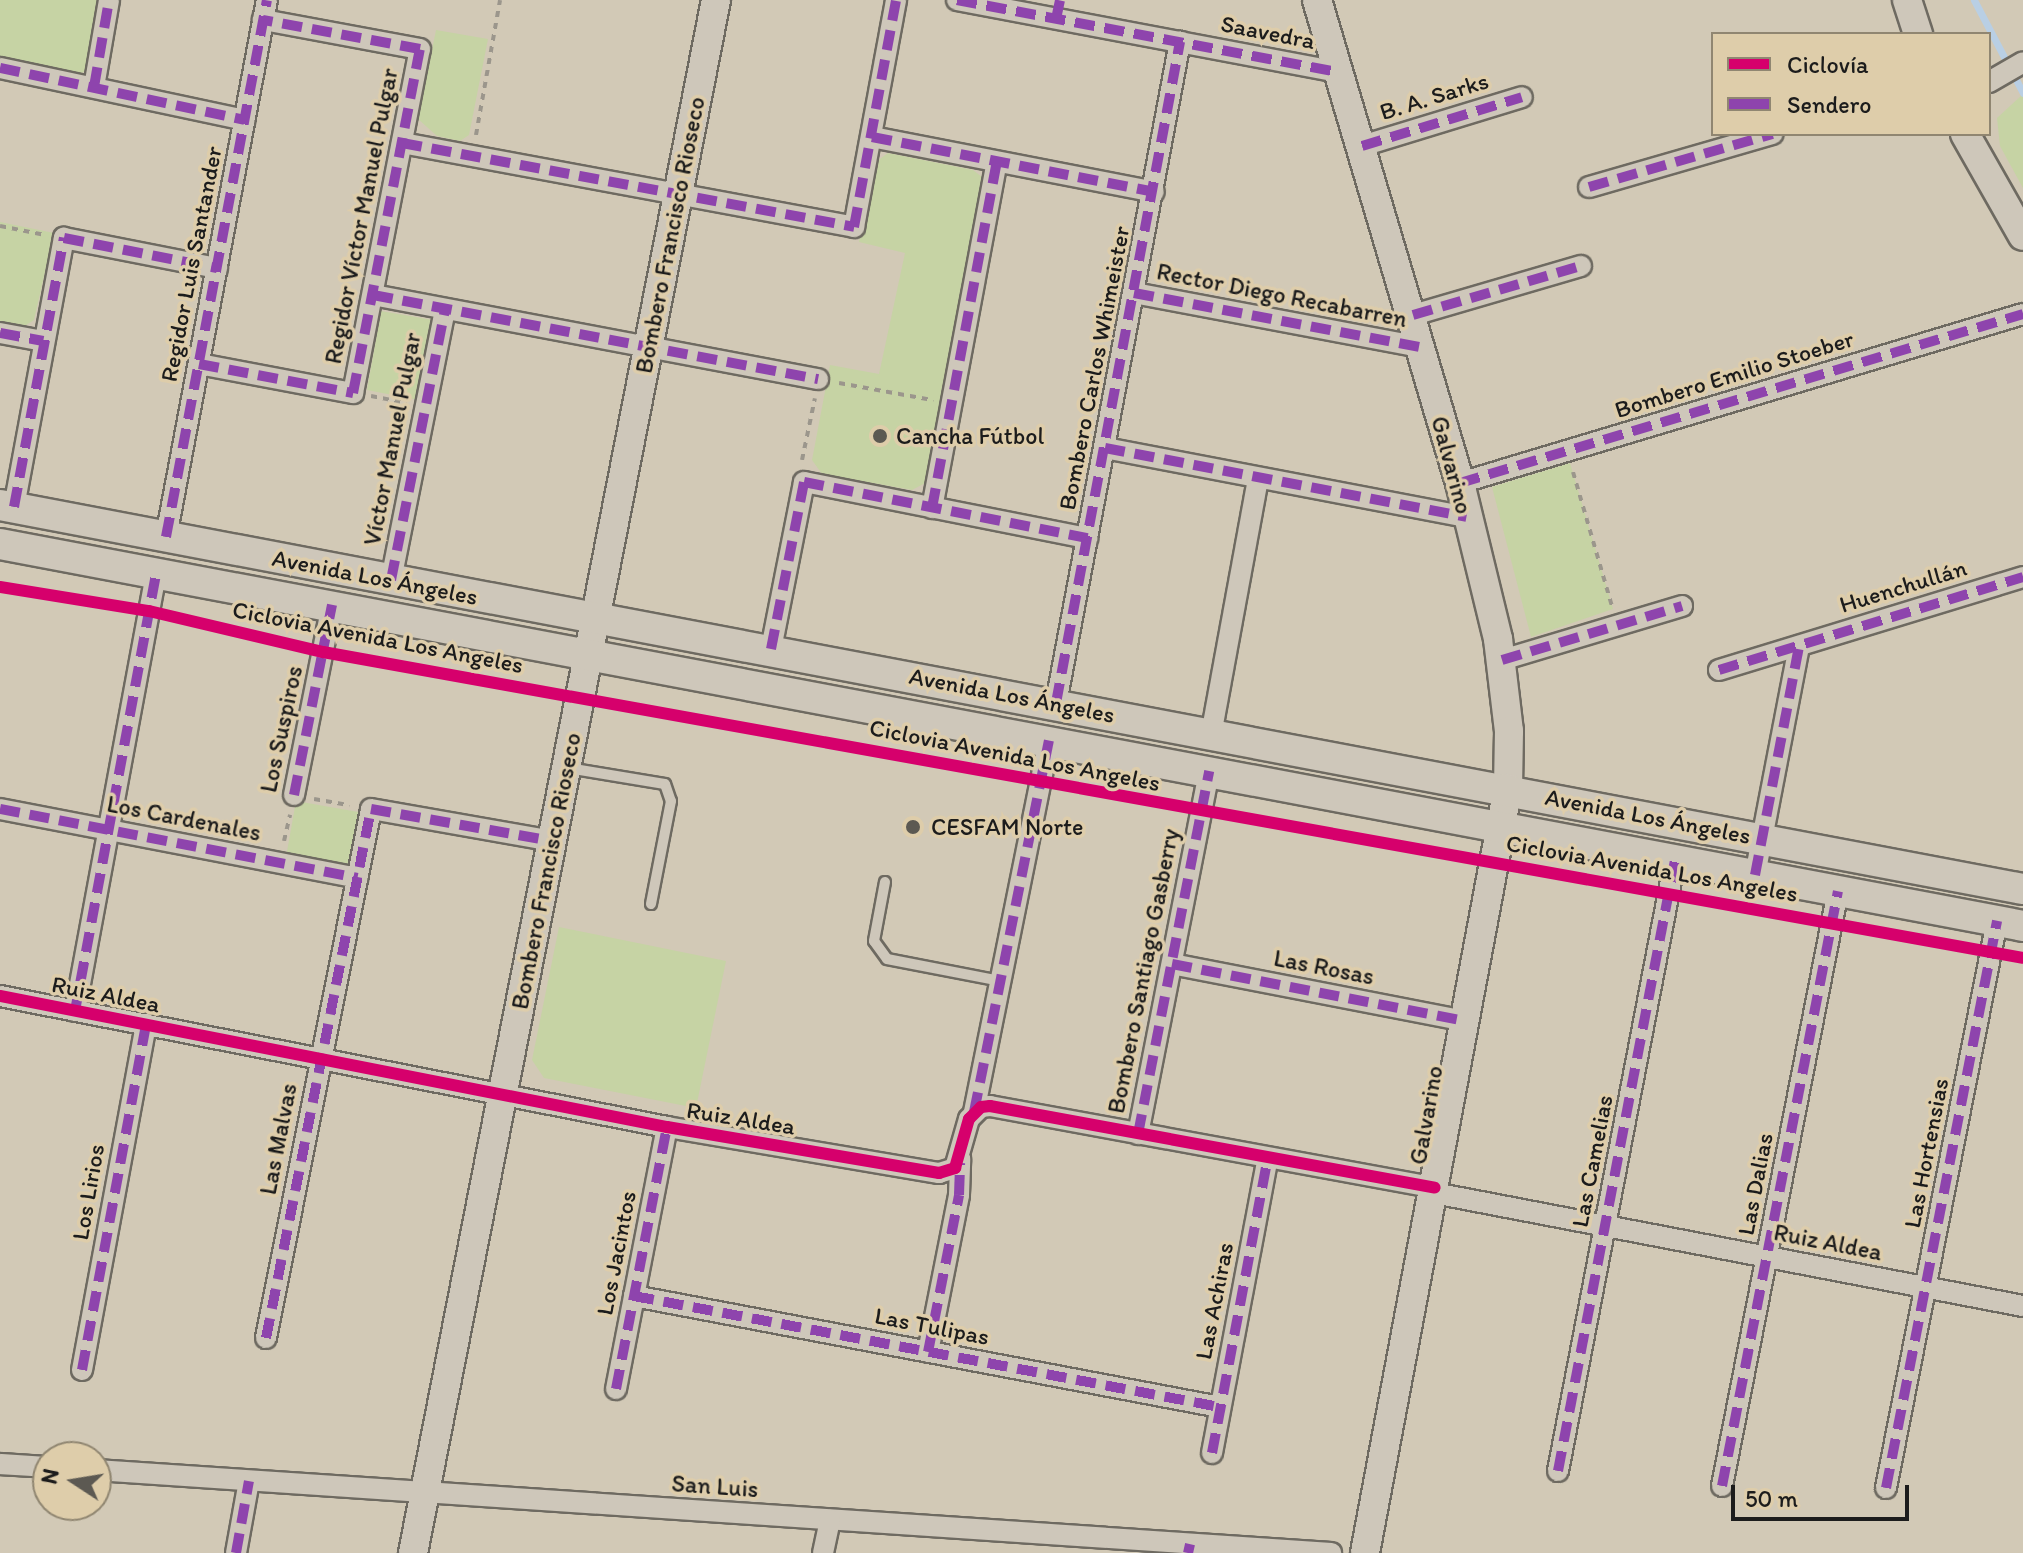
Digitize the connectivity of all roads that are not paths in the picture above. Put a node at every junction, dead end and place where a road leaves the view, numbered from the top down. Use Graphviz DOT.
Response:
graph roads {
  1 [pos="109,0"];
  2 [pos="716,0"];
  3 [pos="896,0"];
  4 [pos="957,0"];
  5 [pos="1317,0"];
  6 [pos="1907,0"];
  7 [pos="1058,9"];
  8 [pos="265,10"];
  9 [pos="1917,32"];
  10 [pos="1180,42"];
  11 [pos="2023,62"];
  12 [pos="0,68"];
  13 [pos="1334,71"];
  14 [pos="1996,78"];
  15 [pos="94,87"];
  16 [pos="1522,97"];
  17 [pos="245,120"];
  18 [pos="1766,136"];
  19 [pos="1966,136"];
  20 [pos="872,137"];
  21 [pos="402,143"];
  22 [pos="1362,146"];
  23 [pos="997,162"];
  24 [pos="1589,187"];
  25 [pos="1154,192"];
  26 [pos="678,194"];
  27 [pos="2023,236"];
  28 [pos="1581,266"];
  29 [pos="217,268"];
  30 [pos="1134,293"];
  31 [pos="373,295"];
  32 [pos="445,309"];
  33 [pos="2023,314"];
  34 [pos="1413,315"];
  35 [pos="0,333"];
  36 [pos="43,341"];
  37 [pos="1419,347"];
  38 [pos="648,348"];
  39 [pos="199,364"];
  40 [pos="818,379"];
  41 [pos="1105,448"];
  42 [pos="1258,478"];
  43 [pos="1460,483"];
  44 [pos="7,506"];
  45 [pos="932,508"];
  46 [pos="1466,517"];
  47 [pos="166,537"];
  48 [pos="1088,538"];
  49 [pos="0,544"];
  50 [pos="156,572"];
  51 [pos="2023,577"];
  52 [pos="391,580"];
  53 [pos="332,605"];
  54 [pos="1682,606"];
  55 [pos="595,618"];
  56 [pos="1799,646"];
  57 [pos="771,649"];
  58 [pos="589,654"];
  59 [pos="1502,660"];
  60 [pos="1719,670"];
  61 [pos="1056,703"];
  62 [pos="1211,735"];
  63 [pos="1049,741"];
  64 [pos="566,768"];
  65 [pos="1209,771"];
  66 [pos="1508,788"];
  67 [pos="294,795"];
  68 [pos="0,809"];
  69 [pos="1500,827"];
  70 [pos="111,830"];
  71 [pos="1762,838"];
  72 [pos="552,841"];
  73 [pos="1675,860"];
  74 [pos="1755,875"];
  75 [pos="357,878"];
  76 [pos="885,882"];
  77 [pos="2023,889"];
  78 [pos="1838,891"];
  79 [pos="651,904"];
  80 [pos="2010,924"];
  81 [pos="1172,964"];
  82 [pos="1000,981"];
  83 [pos="0,996"];
  84 [pos="75,1011"];
  85 [pos="1465,1021"];
  86 [pos="146,1024"];
  87 [pos="321,1057"];
  88 [pos="503,1093"];
  89 [pos="974,1112"];
  90 [pos="667,1127"];
  91 [pos="1138,1134"];
  92 [pos="1268,1158"];
  93 [pos="960,1159"];
  94 [pos="1434,1191"];
  95 [pos="1606,1226"];
  96 [pos="1768,1257"];
  97 [pos="1926,1287"];
  98 [pos="634,1296"];
  99 [pos="2023,1306"];
  100 [pos="266,1338"];
  101 [pos="928,1352"];
  102 [pos="82,1370"];
  103 [pos="616,1389"];
  104 [pos="1220,1407"];
  105 [pos="1212,1453"];
  106 [pos="0,1464"];
  107 [pos="32,1466"];
  108 [pos="112,1471"];
  109 [pos="1558,1471"];
  110 [pos="249,1481"];
  111 [pos="1722,1486"];
  112 [pos="1886,1488"];
  113 [pos="425,1492"];
  114 [pos="830,1520"];
  115 [pos="1189,1548"];
  116 [pos="236,1553"];
  117 [pos="413,1553"];
  118 [pos="823,1553"];
  119 [pos="1331,1553"];
  120 [pos="1365,1553"];
  1 -- 15 [label="street"];
  2 -- 26 [label="main road, Bombero Francisco Rioseco"];
  3 -- 20 [label="street"];
  4 -- 7 [label="street, Saavedra"];
  5 -- 13 [label="main road, Galvarino"];
  6 -- 9 [label="main road"];
  7 -- 10 [label="street, Saavedra"];
  8 -- 17 [label="street, Regidor Luis Santander"];
  8 -- 21 [label="street, Regidor Víctor Manuel Pulgar"];
  10 -- 13 [label="street, Saavedra"];
  10 -- 25 [label="street, Bombero Carlos Whimeister"];
  11 -- 14 [label="street"];
  12 -- 15 [label="street"];
  13 -- 22 [label="main road, Galvarino"];
  15 -- 17 [label="street"];
  16 -- 22 [label="street, B. A. Sarks"];
  17 -- 29 [label="street, Regidor Luis Santander"];
  18 -- 24 [label="street"];
  19 -- 27 [label="main road"];
  20 -- 23 [label="street"];
  20 -- 26 [label="street"];
  21 -- 26 [label="street"];
  21 -- 31 [label="street, Regidor Víctor Manuel Pulgar"];
  22 -- 34 [label="main road, Galvarino"];
  23 -- 25 [label="street"];
  23 -- 45 [label="street"];
  25 -- 30 [label="street, Bombero Carlos Whimeister"];
  26 -- 38 [label="main road, Bombero Francisco Rioseco"];
  28 -- 34 [label="street"];
  29 -- 36 [label="street"];
  29 -- 39 [label="street, Regidor Luis Santander"];
  30 -- 37 [label="street, Rector Diego Recabarren"];
  30 -- 41 [label="street, Bombero Carlos Whimeister"];
  31 -- 32 [label="street"];
  31 -- 39 [label="street, Regidor Víctor Manuel Pulgar"];
  32 -- 38 [label="street"];
  32 -- 52 [label="street, Víctor Manuel Pulgar"];
  33 -- 43 [label="street, Bombero Emilio Stoeber"];
  34 -- 37 [label="main road, Galvarino"];
  35 -- 36 [label="street"];
  36 -- 44 [label="street"];
  37 -- 43 [label="main road, Galvarino"];
  38 -- 40 [label="street"];
  38 -- 55 [label="main road, Bombero Francisco Rioseco"];
  39 -- 47 [label="street, Regidor Luis Santander"];
  41 -- 42 [label="street"];
  41 -- 48 [label="street, Bombero Carlos Whimeister"];
  42 -- 46 [label="street"];
  42 -- 62 [label="street"];
  43 -- 46 [label="main road, Galvarino"];
  44 -- 47 [label="main road, Avenida Los Ángeles"];
  45 -- 48 [label="street"];
  45 -- 57 [label="street"];
  46 -- 59 [label="main road, Galvarino"];
  47 -- 52 [label="main road, Avenida Los Ángeles"];
  48 -- 61 [label="street, Bombero Carlos Whimeister"];
  49 -- 50 [label="main road, Avenida Los Ángeles"];
  50 -- 53 [label="main road, Avenida Los Ángeles"];
  50 -- 70 [label="street"];
  51 -- 56 [label="street, Huenchullán"];
  52 -- 55 [label="main road, Avenida Los Ángeles"];
  53 -- 58 [label="main road, Avenida Los Ángeles"];
  53 -- 67 [label="street, Los Suspiros"];
  54 -- 59 [label="street"];
  55 -- 57 [label="main road, Avenida Los Ángeles"];
  55 -- 58 [label="main road, Bombero Francisco Rioseco"];
  56 -- 60 [label="street, Huenchullán"];
  56 -- 71 [label="street"];
  57 -- 61 [label="main road, Avenida Los Ángeles"];
  58 -- 63 [label="main road, Avenida Los Ángeles"];
  58 -- 64 [label="main road, Bombero Francisco Rioseco"];
  59 -- 66 [label="main road, Galvarino"];
  61 -- 62 [label="main road, Avenida Los Ángeles"];
  62 -- 66 [label="main road, Avenida Los Ángeles"];
  63 -- 65 [label="main road, Avenida Los Ángeles"];
  63 -- 82 [label="street"];
  64 -- 72 [label="main road, Bombero Francisco Rioseco"];
  64 -- 79 [label="lane"];
  65 -- 69 [label="main road, Avenida Los Ángeles"];
  65 -- 81 [label="street, Bombero Santiago Gasberry"];
  66 -- 69 [label="main road, Galvarino"];
  66 -- 71 [label="main road, Avenida Los Ángeles"];
  68 -- 70 [label="street, Los Cardenales"];
  69 -- 73 [label="main road, Avenida Los Ángeles"];
  69 -- 85 [label="main road, Galvarino"];
  70 -- 75 [label="street, Los Cardenales"];
  70 -- 84 [label="street"];
  71 -- 74 [label="street"];
  71 -- 77 [label="main road, Avenida Los Ángeles"];
  72 -- 75 [label="street, Las Malvas"];
  72 -- 88 [label="main road, Bombero Francisco Rioseco"];
  73 -- 74 [label="main road, Avenida Los Ángeles"];
  73 -- 95 [label="street, Las Camelias"];
  74 -- 78 [label="main road, Avenida Los Ángeles"];
  75 -- 87 [label="street, Las Malvas"];
  76 -- 82 [label="lane"];
  78 -- 80 [label="main road, Avenida Los Ángeles"];
  78 -- 96 [label="street, Las Dalias"];
  80 -- 97 [label="street, Las Hortensias"];
  81 -- 85 [label="street, Las Rosas"];
  81 -- 91 [label="street, Bombero Santiago Gasberry"];
  82 -- 89 [label="street"];
  83 -- 84 [label="street, Ruiz Aldea"];
  84 -- 86 [label="street, Ruiz Aldea"];
  85 -- 94 [label="main road, Galvarino"];
  86 -- 87 [label="street, Ruiz Aldea"];
  86 -- 102 [label="street, Los Lirios"];
  87 -- 88 [label="street, Ruiz Aldea"];
  87 -- 100 [label="street, Las Malvas"];
  88 -- 90 [label="street, Ruiz Aldea"];
  88 -- 113 [label="main road, Bombero Francisco Rioseco"];
  89 -- 91 [label="street, Ruiz Aldea"];
  89 -- 93 [label="street"];
  90 -- 93 [label="street, Ruiz Aldea"];
  90 -- 98 [label="street, Los Jacintos"];
  91 -- 92 [label="street, Ruiz Aldea"];
  92 -- 94 [label="street, Ruiz Aldea"];
  92 -- 104 [label="street, Las Achiras"];
  93 -- 101 [label="street"];
  94 -- 95 [label="street, Ruiz Aldea"];
  94 -- 120 [label="main road, Galvarino"];
  95 -- 96 [label="street, Ruiz Aldea"];
  95 -- 109 [label="street, Las Camelias"];
  96 -- 97 [label="street, Ruiz Aldea"];
  96 -- 111 [label="street, Las Dalias"];
  97 -- 99 [label="street, Ruiz Aldea"];
  97 -- 112 [label="street, Las Hortensias"];
  98 -- 101 [label="street, Las Tulipas"];
  98 -- 103 [label="street, Los Jacintos"];
  101 -- 104 [label="street, Las Tulipas"];
  104 -- 105 [label="street, Las Achiras"];
  106 -- 107 [label="street"];
  108 -- 110 [label="street, San Luis"];
  110 -- 113 [label="street, San Luis"];
  110 -- 116 [label="street"];
  113 -- 114 [label="street, San Luis"];
  113 -- 117 [label="main road, Bombero Francisco Rioseco"];
  114 -- 115 [label="street, San Luis"];
  114 -- 118 [label="street"];
  115 -- 119 [label="street, San Luis"];
}
